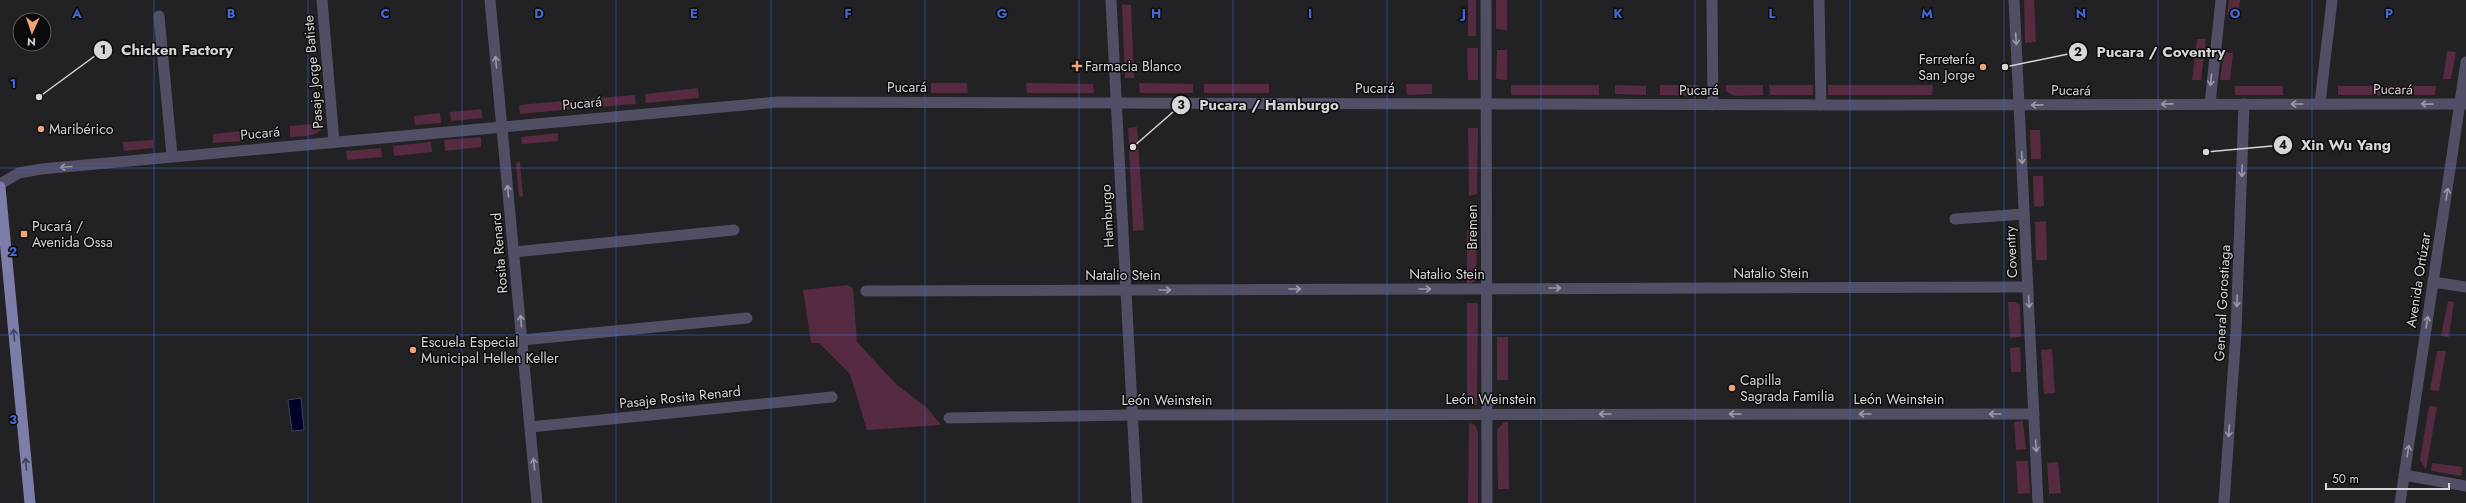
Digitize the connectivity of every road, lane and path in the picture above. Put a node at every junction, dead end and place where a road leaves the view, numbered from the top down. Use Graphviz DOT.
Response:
graph roads {
  1 [pos="322,0"];
  2 [pos="490,0"];
  3 [pos="1111,0"];
  4 [pos="1486,0"];
  5 [pos="1712,0"];
  6 [pos="1819,0"];
  7 [pos="2014,0"];
  8 [pos="2221,0"];
  9 [pos="2332,0"];
  10 [pos="159,16"];
  11 [pos="2466,62"];
  12 [pos="1116,103"];
  13 [pos="2320,103"];
  14 [pos="1487,104"];
  15 [pos="2210,104"];
  16 [pos="2244,104"];
  17 [pos="2463,104"];
  18 [pos="1713,105"];
  19 [pos="1821,105"];
  20 [pos="2019,105"];
  21 [pos="502,126"];
  22 [pos="334,142"];
  23 [pos="172,156"];
  24 [pos="0,186"];
  25 [pos="2024,214"];
  26 [pos="1955,219"];
  27 [pos="734,230"];
  28 [pos="514,252"];
  29 [pos="2433,282"];
  30 [pos="2028,286"];
  31 [pos="2466,287"];
  32 [pos="1486,288"];
  33 [pos="1126,290"];
  34 [pos="866,291"];
  35 [pos="747,318"];
  36 [pos="522,340"];
  37 [pos="832,397"];
  38 [pos="1487,414"];
  39 [pos="2034,414"];
  40 [pos="1132,415"];
  41 [pos="949,418"];
  42 [pos="530,427"];
  43 [pos="2404,475"];
  44 [pos="2466,486"];
  45 [pos="30,503"];
  46 [pos="538,503"];
  47 [pos="1137,503"];
  48 [pos="1486,503"];
  49 [pos="2038,503"];
  50 [pos="2224,503"];
  51 [pos="2400,503"];
  1 -- 22 [label="street, Pasaje Jorge Batiste"];
  21 -- 2 [label="street, Rosita Renard, one-way"];
  3 -- 12 [label="street, Hamburgo"];
  4 -- 14 [label="street, Bremen"];
  5 -- 18 [label="street"];
  6 -- 19 [label="street"];
  7 -- 20 [label="street, Coventry, one-way"];
  8 -- 15 [label="street, one-way"];
  9 -- 13 [label="street"];
  10 -- 23 [label="street"];
  11 -- 17 [label="street, Avenida Ortúzar"];
  12 -- 14 [label="street, Pucará"];
  12 -- 21 [label="street, Pucará"];
  12 -- 33 [label="street, Hamburgo"];
  13 -- 16 [label="street, Pucará, one-way"];
  17 -- 13 [label="street, Pucará, one-way"];
  14 -- 18 [label="street, Pucará"];
  14 -- 32 [label="street, Bremen"];
  15 -- 16 [label="street, Pucará"];
  15 -- 20 [label="street, Pucará, one-way"];
  16 -- 50 [label="street, General Gorostiaga, one-way"];
  29 -- 17 [label="street, Avenida Ortúzar, one-way"];
  18 -- 19 [label="street, Pucará"];
  19 -- 20 [label="street, Pucará"];
  20 -- 25 [label="street, Coventry, one-way"];
  21 -- 22 [label="street, Pucará"];
  28 -- 21 [label="street, Rosita Renard, one-way"];
  22 -- 23 [label="street, Pucará"];
  23 -- 24 [label="street, Pucará, one-way"];
  45 -- 24 [label="main road, one-way"];
  25 -- 26 [label="street"];
  25 -- 30 [label="street, Coventry"];
  27 -- 28 [label="street"];
  36 -- 28 [label="street, Rosita Renard, one-way"];
  29 -- 31 [label="street"];
  43 -- 29 [label="street, Avenida Ortúzar, one-way"];
  32 -- 30 [label="street, Natalio Stein, one-way"];
  30 -- 39 [label="street, Coventry, one-way"];
  33 -- 32 [label="street, Natalio Stein, one-way"];
  32 -- 38 [label="street, Bremen"];
  33 -- 34 [label="street, Natalio Stein"];
  33 -- 40 [label="street, Hamburgo"];
  35 -- 36 [label="street"];
  36 -- 42 [label="street, Rosita Renard"];
  37 -- 42 [label="street, Pasaje Rosita Renard"];
  39 -- 38 [label="street, León Weinstein, one-way"];
  38 -- 40 [label="street, León Weinstein"];
  38 -- 48 [label="street, Bremen"];
  39 -- 49 [label="street, Coventry, one-way"];
  40 -- 41 [label="street, León Weinstein"];
  40 -- 47 [label="street, Hamburgo"];
  46 -- 42 [label="street, Rosita Renard, one-way"];
  43 -- 44 [label="street"];
  43 -- 51 [label="street, Avenida Ortúzar"];
}
